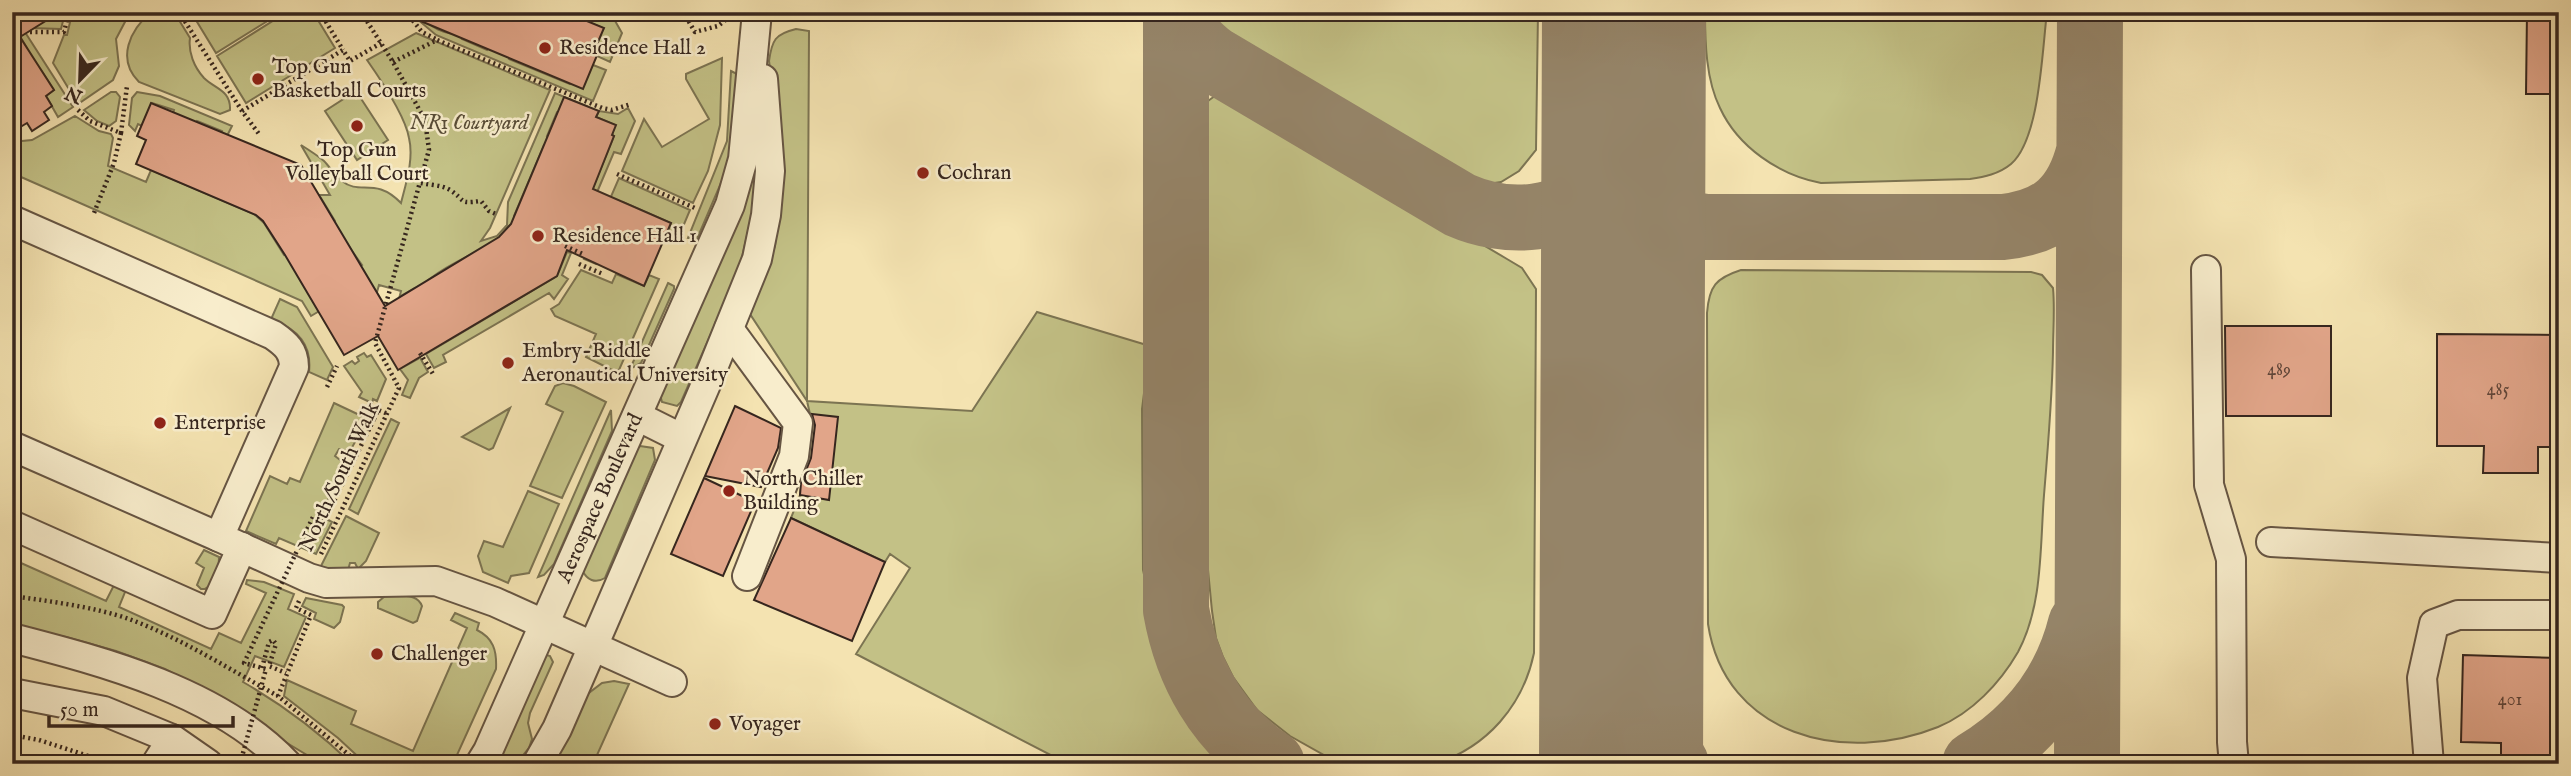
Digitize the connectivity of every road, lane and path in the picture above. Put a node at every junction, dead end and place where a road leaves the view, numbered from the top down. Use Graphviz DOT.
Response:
graph roads {
  1 [pos="179,12"];
  2 [pos="320,12"];
  3 [pos="361,12"];
  4 [pos="406,12"];
  5 [pos="682,12"];
  6 [pos="728,18"];
  7 [pos="757,19"];
  8 [pos="67,20"];
  9 [pos="30,32"];
  10 [pos="437,40"];
  11 [pos="382,43"];
  12 [pos="343,50"];
  13 [pos="393,62"];
  14 [pos="127,86"];
  15 [pos="631,104"];
  16 [pos="78,110"];
  17 [pos="242,111"];
  18 [pos="121,132"];
  19 [pos="260,134"];
  20 [pos="617,174"];
  21 [pos="421,183"];
  22 [pos="695,208"];
  23 [pos="94,213"];
  24 [pos="496,214"];
  25 [pos="12,220"];
  26 [pos="573,237"];
  27 [pos="587,243"];
  28 [pos="565,246"];
  29 [pos="583,254"];
  30 [pos="579,264"];
  31 [pos="2206,271"];
  32 [pos="603,274"];
  33 [pos="729,329"];
  34 [pos="420,353"];
  35 [pos="337,366"];
  36 [pos="433,373"];
  37 [pos="327,387"];
  38 [pos="388,414"];
  39 [pos="637,416"];
  40 [pos="681,438"];
  41 [pos="12,446"];
  42 [pos="12,525"];
  43 [pos="231,542"];
  44 [pos="2271,542"];
  45 [pos="319,558"];
  46 [pos="2559,558"];
  47 [pos="747,576"];
  48 [pos="12,596"];
  49 [pos="301,596"];
  50 [pos="2559,615"];
  51 [pos="544,624"];
  52 [pos="12,638"];
  53 [pos="593,645"];
  54 [pos="262,667"];
  55 [pos="286,673"];
  56 [pos="673,682"];
  57 [pos="12,693"];
  58 [pos="278,696"];
  59 [pos="12,735"];
  60 [pos="172,739"];
  61 [pos="113,764"];
  62 [pos="156,764"];
  63 [pos="208,764"];
  64 [pos="240,764"];
  65 [pos="287,764"];
  66 [pos="360,764"];
  67 [pos="480,764"];
  68 [pos="537,764"];
  69 [pos="2234,764"];
  70 [pos="2429,764"];
  1 -- 17 [label="path"];
  2 -- 12 [label="path"];
  3 -- 11 [label="path, North/South Walk"];
  4 -- 10 [label="path"];
  5 -- 6 [label="path"];
  7 -- 33 [label="street, Aerospace Boulevard"];
  7 -- 39 [label="street, Aerospace Boulevard"];
  8 -- 9 [label="path"];
  10 -- 13 [label="path"];
  10 -- 15 [label="path"];
  11 -- 12 [label="path"];
  11 -- 13 [label="path, North/South Walk"];
  12 -- 17 [label="path"];
  13 -- 21 [label="path, North/South Walk"];
  14 -- 18 [label="path"];
  16 -- 18 [label="path"];
  17 -- 19 [label="path"];
  18 -- 23 [label="path"];
  20 -- 22 [label="path"];
  21 -- 24 [label="path"];
  21 -- 38 [label="path, North/South Walk"];
  25 -- 43 [label="street"];
  26 -- 27 [label="path"];
  28 -- 29 [label="path"];
  30 -- 32 [label="path"];
  31 -- 69 [label="street"];
  33 -- 40 [label="street, Aerospace Boulevard"];
  33 -- 47 [label="street"];
  34 -- 36 [label="path"];
  35 -- 37 [label="path"];
  38 -- 45 [label="path, North/South Walk"];
  38 -- 54 [label="path, bridge"];
  39 -- 40 [label="street"];
  39 -- 51 [label="street, Aerospace Boulevard"];
  40 -- 53 [label="street, Aerospace Boulevard"];
  41 -- 43 [label="street"];
  42 -- 43 [label="street"];
  43 -- 51 [label="street"];
  44 -- 46 [label="street"];
  48 -- 58 [label="path"];
  49 -- 55 [label="path"];
  50 -- 70 [label="street"];
  51 -- 53 [label="street"];
  51 -- 67 [label="street, Aerospace Boulevard"];
  52 -- 65 [label="street"];
  53 -- 56 [label="street"];
  53 -- 68 [label="street, Aerospace Boulevard"];
  54 -- 55 [label="path"];
  54 -- 64 [label="path, bridge"];
  55 -- 58 [label="path"];
  57 -- 60 [label="street"];
  58 -- 66 [label="path"];
  59 -- 61 [label="path"];
  60 -- 62 [label="street"];
  60 -- 63 [label="street"];
}
